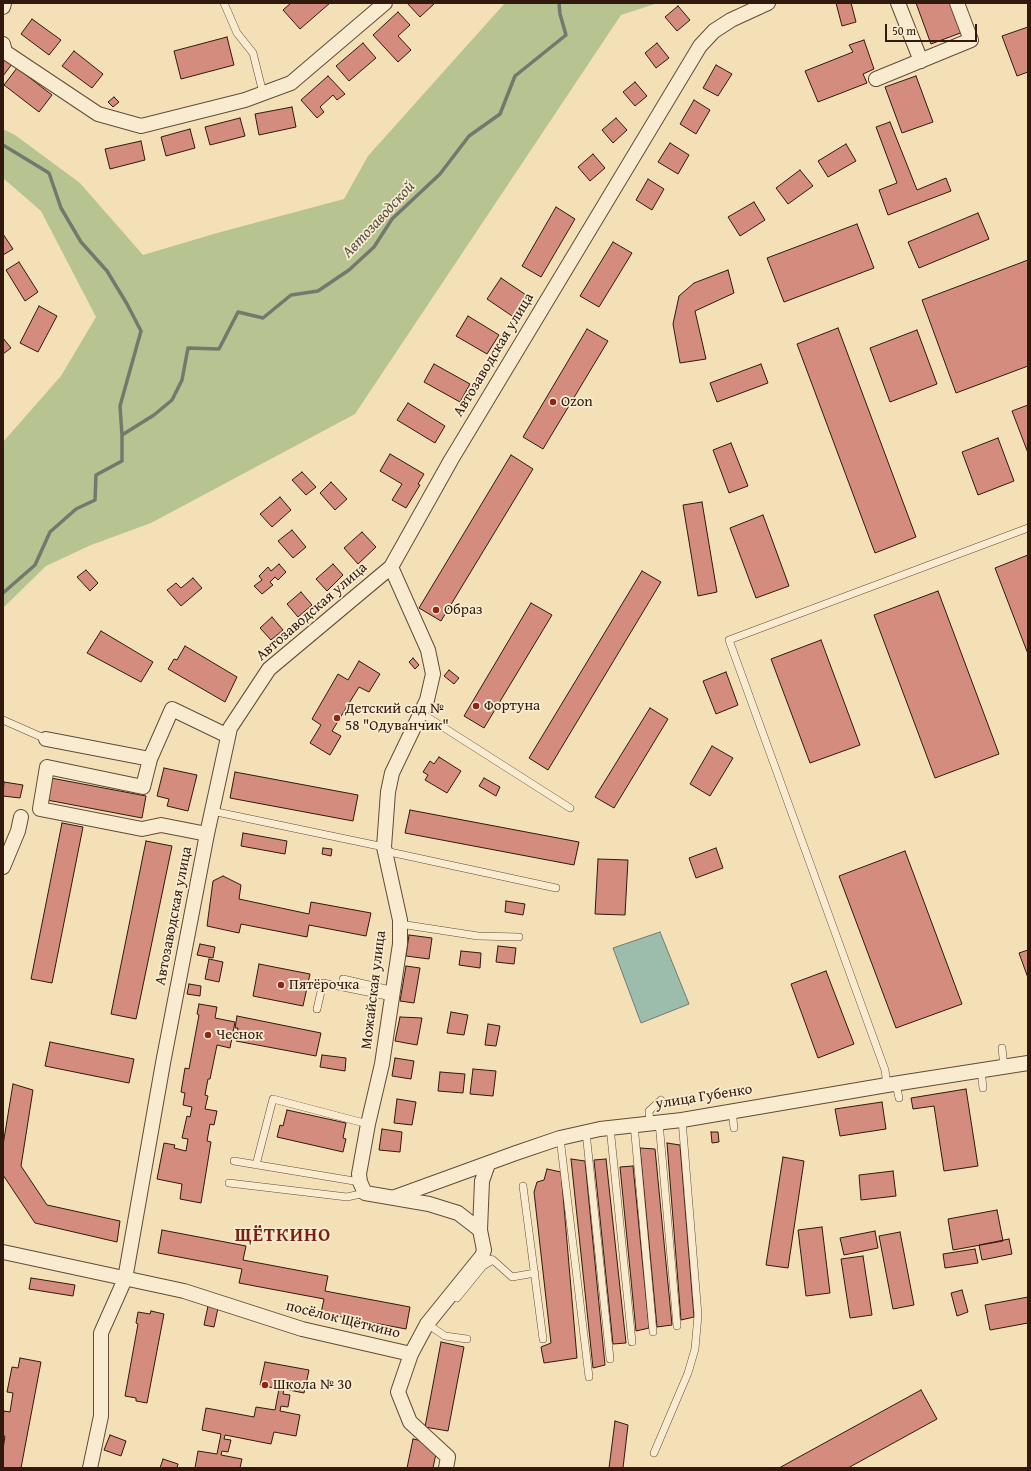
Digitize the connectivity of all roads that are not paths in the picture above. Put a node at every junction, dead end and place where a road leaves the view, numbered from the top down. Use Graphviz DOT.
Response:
graph roads {
  1 [pos="4,3"];
  2 [pos="224,3"];
  3 [pos="385,3"];
  4 [pos="768,3"];
  5 [pos="898,3"];
  6 [pos="957,3"];
  7 [pos="3,7"];
  8 [pos="3,44"];
  9 [pos="921,61"];
  10 [pos="876,79"];
  11 [pos="263,94"];
  12 [pos="1028,528"];
  13 [pos="391,567"];
  14 [pos="422,713"];
  15 [pos="3,720"];
  16 [pos="228,736"];
  17 [pos="46,739"];
  18 [pos="150,759"];
  19 [pos="570,808"];
  20 [pos="212,811"];
  21 [pos="20,817"];
  22 [pos="207,834"];
  23 [pos="384,849"];
  24 [pos="3,867"];
  25 [pos="556,888"];
  26 [pos="400,924"];
  27 [pos="519,937"];
  28 [pos="343,979"];
  29 [pos="389,993"];
  30 [pos="317,1009"];
  31 [pos="1002,1048"];
  32 [pos="1028,1063"];
  33 [pos="1004,1067"];
  34 [pos="981,1070"];
  35 [pos="892,1084"];
  36 [pos="983,1088"];
  37 [pos="899,1098"];
  38 [pos="661,1100"];
  39 [pos="732,1111"];
  40 [pos="682,1120"];
  41 [pos="654,1122"];
  42 [pos="368,1124"];
  43 [pos="634,1124"];
  44 [pos="610,1128"];
  45 [pos="734,1128"];
  46 [pos="586,1132"];
  47 [pos="560,1138"];
  48 [pos="234,1161"];
  49 [pos="488,1164"];
  50 [pos="256,1165"];
  51 [pos="229,1183"];
  52 [pos="523,1186"];
  53 [pos="362,1188"];
  54 [pos="394,1197"];
  55 [pos="480,1230"];
  56 [pos="3,1252"];
  57 [pos="488,1258"];
  58 [pos="535,1273"];
  59 [pos="125,1279"];
  60 [pos="433,1322"];
  61 [pos="677,1326"];
  62 [pos="653,1332"];
  63 [pos="543,1339"];
  64 [pos="467,1340"];
  65 [pos="632,1342"];
  66 [pos="411,1354"];
  67 [pos="610,1359"];
  68 [pos="589,1377"];
  69 [pos="654,1453"];
  70 [pos="90,1468"];
  71 [pos="446,1468"];
  1 -- 7 [label="street"];
  2 -- 11 [label="lane"];
  3 -- 11 [label="street"];
  4 -- 13 [label="street, Автозаводская улица"];
  5 -- 9 [label="street"];
  6 -- 9 [label="street"];
  8 -- 11 [label="street"];
  9 -- 10 [label="street"];
  12 -- 35 [label="lane"];
  13 -- 14 [label="street, Можайская улица"];
  13 -- 16 [label="street, Автозаводская улица"];
  14 -- 19 [label="lane"];
  14 -- 23 [label="street, Можайская улица"];
  15 -- 17 [label="lane"];
  16 -- 18 [label="street"];
  16 -- 20 [label="street, Автозаводская улица"];
  17 -- 18 [label="street"];
  18 -- 22 [label="street"];
  20 -- 22 [label="street, Автозаводская улица"];
  20 -- 23 [label="lane"];
  21 -- 24 [label="street"];
  22 -- 59 [label="street, Автозаводская улица"];
  23 -- 25 [label="lane"];
  23 -- 26 [label="street, Можайская улица"];
  26 -- 27 [label="lane"];
  26 -- 29 [label="street, Можайская улица"];
  28 -- 29 [label="lane"];
  29 -- 30 [label="lane"];
  29 -- 42 [label="street, Можайская улица"];
  31 -- 33 [label="lane"];
  32 -- 33 [label="street, улица Губенко"];
  33 -- 34 [label="street, улица Губенко"];
  34 -- 35 [label="street, улица Губенко"];
  34 -- 36 [label="lane"];
  35 -- 37 [label="lane"];
  35 -- 39 [label="street, улица Губенко"];
  38 -- 41 [label="lane"];
  39 -- 40 [label="street, улица Губенко"];
  39 -- 45 [label="lane"];
  40 -- 41 [label="street, улица Губенко"];
  40 -- 69 [label="lane"];
  41 -- 43 [label="street, улица Губенко"];
  41 -- 61 [label="lane"];
  42 -- 50 [label="lane"];
  42 -- 53 [label="street, Можайская улица"];
  43 -- 44 [label="street, улица Губенко"];
  43 -- 62 [label="lane"];
  44 -- 46 [label="street, улица Губенко"];
  44 -- 65 [label="lane"];
  46 -- 47 [label="street, улица Губенко"];
  46 -- 67 [label="lane"];
  47 -- 49 [label="street, улица Губенко"];
  47 -- 68 [label="lane"];
  48 -- 50 [label="lane"];
  49 -- 54 [label="street, улица Губенко"];
  49 -- 55 [label="street"];
  50 -- 53 [label="lane"];
  51 -- 53 [label="lane"];
  52 -- 58 [label="lane"];
  53 -- 54 [label="street"];
  54 -- 55 [label="street"];
  55 -- 57 [label="street"];
  56 -- 59 [label="street, посёлок Щёткино"];
  57 -- 58 [label="lane"];
  57 -- 60 [label="street, посёлок Щёткино"];
  58 -- 63 [label="lane"];
  59 -- 66 [label="street, посёлок Щёткино"];
  59 -- 70 [label="street, Автозаводская улица"];
  60 -- 64 [label="lane"];
  60 -- 66 [label="street, посёлок Щёткино"];
  66 -- 71 [label="street"];
}
